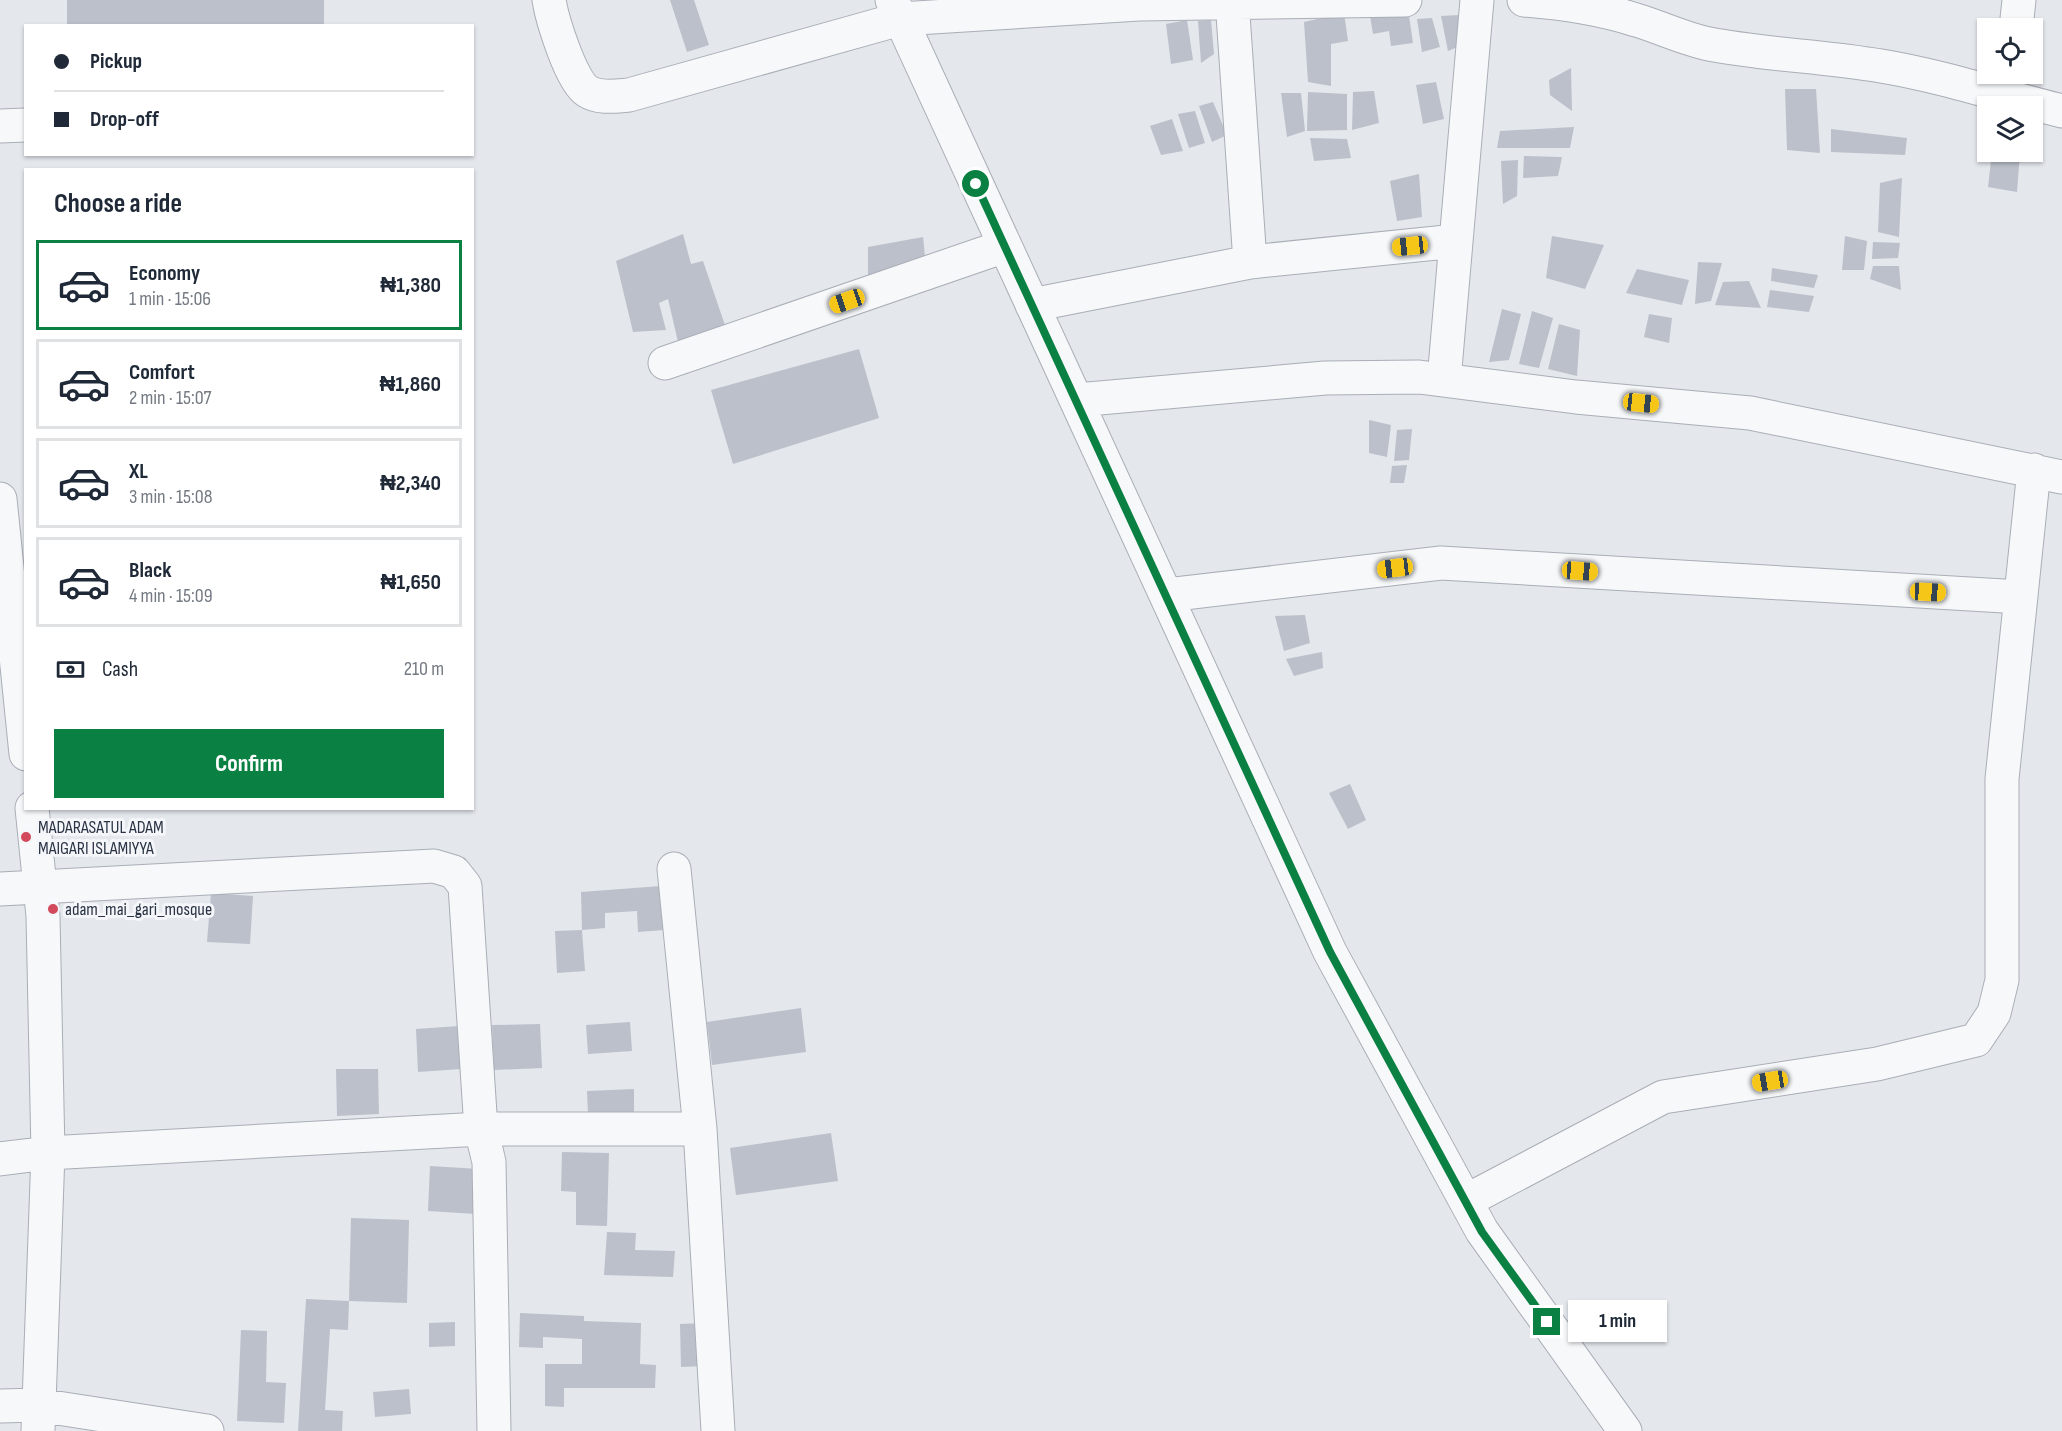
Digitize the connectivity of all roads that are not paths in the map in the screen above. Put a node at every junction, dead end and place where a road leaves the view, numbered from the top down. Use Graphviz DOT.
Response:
graph roads {
  1 [pos="549,0"];
  2 [pos="1405,0"];
  3 [pos="1477,0"];
  4 [pos="1524,0"];
  5 [pos="2019,0"];
  6 [pos="1232,2"];
  7 [pos="896,10"];
  8 [pos="2017,18"];
  9 [pos="2011,86"];
  10 [pos="2062,111"];
  11 [pos="24,125"];
  12 [pos="0,126"];
  13 [pos="1456,241"];
  14 [pos="1005,246"];
  15 [pos="1250,262"];
  16 [pos="1032,305"];
  17 [pos="665,363"];
  18 [pos="1444,380"];
  19 [pos="1077,400"];
  20 [pos="2048,473"];
  21 [pos="0,499"];
  22 [pos="1167,595"];
  23 [pos="2021,597"];
  24 [pos="10,702"];
  25 [pos="24,748"];
  26 [pos="32,810"];
  27 [pos="674,869"];
  28 [pos="41,887"];
  29 [pos="0,889"];
  30 [pos="481,1129"];
  31 [pos="700,1129"];
  32 [pos="48,1153"];
  33 [pos="0,1159"];
  34 [pos="1466,1201"];
  35 [pos="0,1406"];
  36 [pos="38,1418"];
  37 [pos="207,1431"];
  38 [pos="494,1431"];
  39 [pos="718,1431"];
  40 [pos="1625,1431"];
  1 -- 7 [label="street"];
  2 -- 6 [label="street"];
  3 -- 13 [label="street"];
  4 -- 9 [label="street"];
  5 -- 8 [label="street"];
  6 -- 7 [label="street"];
  6 -- 15 [label="street"];
  7 -- 14 [label="street"];
  9 -- 10 [label="street"];
  11 -- 12 [label="street"];
  13 -- 15 [label="street"];
  13 -- 18 [label="street"];
  14 -- 16 [label="street"];
  14 -- 17 [label="street"];
  15 -- 16 [label="street"];
  16 -- 19 [label="street"];
  18 -- 19 [label="street"];
  18 -- 20 [label="street"];
  19 -- 22 [label="street"];
  20 -- 23 [label="street"];
  21 -- 24 [label="street"];
  22 -- 23 [label="street"];
  22 -- 34 [label="street"];
  23 -- 34 [label="street"];
  24 -- 25 [label="street"];
  26 -- 28 [label="street"];
  27 -- 31 [label="street"];
  28 -- 29 [label="street"];
  28 -- 30 [label="street"];
  28 -- 32 [label="street"];
  30 -- 31 [label="street"];
  30 -- 32 [label="street"];
  30 -- 38 [label="street"];
  31 -- 39 [label="street"];
  32 -- 33 [label="street"];
  32 -- 36 [label="street"];
  34 -- 40 [label="street"];
  35 -- 36 [label="street"];
  36 -- 37 [label="street"];
}
